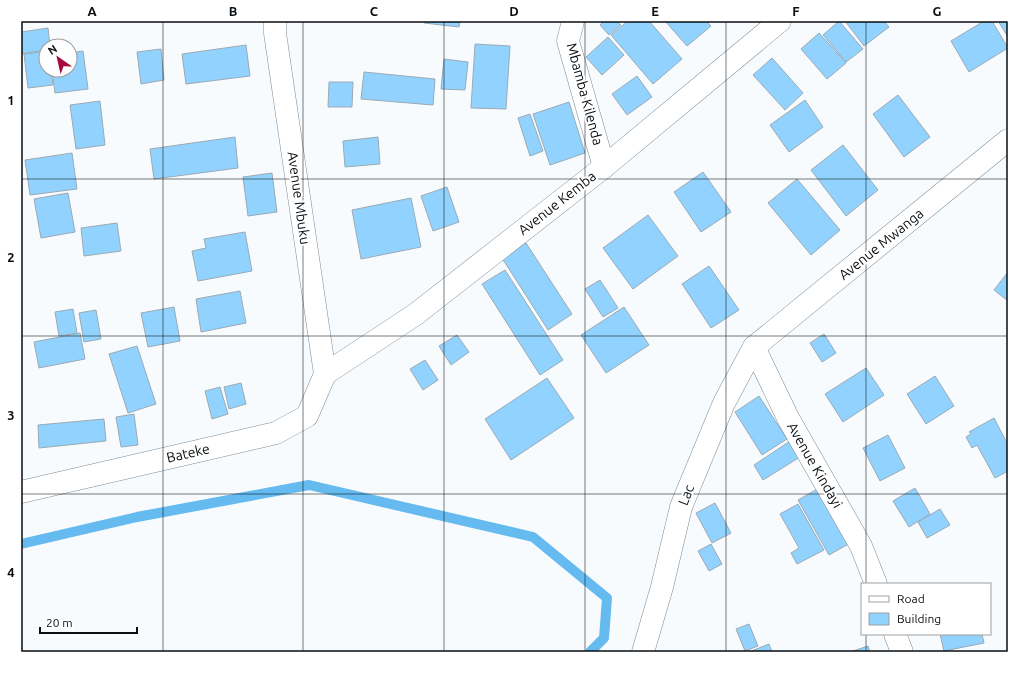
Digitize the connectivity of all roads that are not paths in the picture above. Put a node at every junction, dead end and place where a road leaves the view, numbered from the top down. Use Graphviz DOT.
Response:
graph roads {
  1 [pos="275,21"];
  2 [pos="573,21"];
  3 [pos="780,21"];
  4 [pos="1008,140"];
  5 [pos="604,166"];
  6 [pos="754,347"];
  7 [pos="325,374"];
  8 [pos="21,492"];
  9 [pos="876,583"];
  10 [pos="895,635"];
  11 [pos="643,652"];
  12 [pos="902,652"];
  1 -- 7 [label="street, Avenue Mbuku"];
  2 -- 5 [label="street, Mbamba Kilenda"];
  3 -- 5 [label="street, Avenue Kemba"];
  4 -- 6 [label="street, Avenue Mwanga"];
  5 -- 7 [label="street, Avenue Kemba"];
  6 -- 9 [label="street, Avenue Kindayi"];
  6 -- 11 [label="street, Lac"];
  7 -- 8 [label="street, Bateke"];
  10 -- 12 [label="street"];
}
